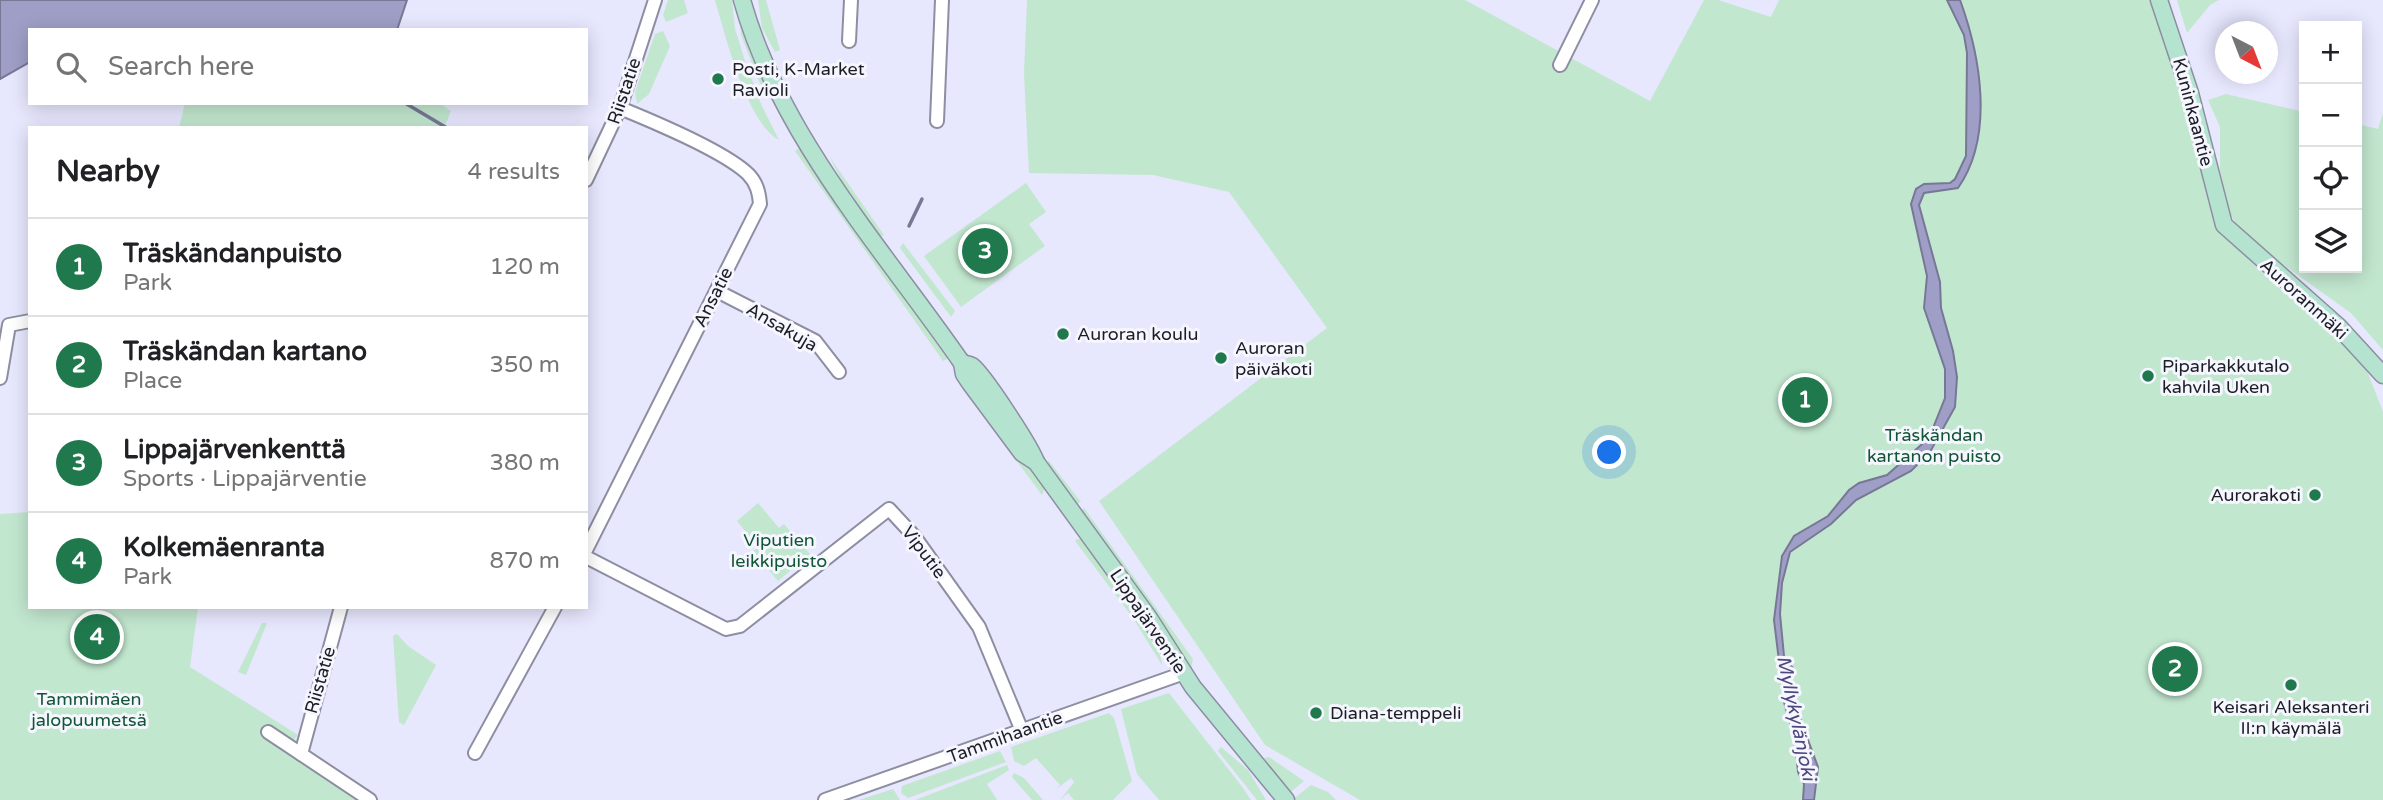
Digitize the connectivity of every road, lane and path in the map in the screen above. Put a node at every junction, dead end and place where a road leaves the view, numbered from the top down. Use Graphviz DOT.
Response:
graph roads {
  1 [pos="654,0"];
  2 [pos="743,0"];
  3 [pos="754,0"];
  4 [pos="851,0"];
  5 [pos="942,0"];
  6 [pos="1592,0"];
  7 [pos="2159,0"];
  8 [pos="849,41"];
  9 [pos="759,43"];
  10 [pos="1560,65"];
  11 [pos="620,108"];
  12 [pos="937,121"];
  13 [pos="588,176"];
  14 [pos="2224,225"];
  15 [pos="717,290"];
  16 [pos="28,321"];
  17 [pos="839,372"];
  18 [pos="2383,375"];
  19 [pos="0,378"];
  20 [pos="588,546"];
  21 [pos="588,558"];
  22 [pos="340,609"];
  23 [pos="554,609"];
  24 [pos="1184,673"];
  25 [pos="1023,731"];
  26 [pos="268,732"];
  27 [pos="475,753"];
  28 [pos="301,754"];
  29 [pos="1264,778"];
  30 [pos="370,800"];
  31 [pos="825,800"];
  32 [pos="1271,800"];
  33 [pos="1286,800"];
  1 -- 11 [label="street, Riistatie"];
  2 -- 9 [label="main road, Lippajärventie"];
  3 -- 9 [label="main road, Lippajärventie"];
  4 -- 8 [label="street"];
  5 -- 12 [label="street"];
  6 -- 10 [label="street"];
  7 -- 14 [label="main road, Kuninkaantie"];
  9 -- 24 [label="main road, Lippajärventie"];
  11 -- 13 [label="street, Riistatie"];
  11 -- 15 [label="street, Ansatie"];
  14 -- 18 [label="main road, Auroranmäki"];
  15 -- 17 [label="street, Ansakuja"];
  15 -- 20 [label="street, Ansatie"];
  16 -- 19 [label="street"];
  21 -- 25 [label="street, Viputie"];
  22 -- 28 [label="street, Riistatie"];
  23 -- 27 [label="street"];
  24 -- 25 [label="street, Tammihaantie"];
  24 -- 29 [label="main road, Lippajärventie"];
  25 -- 31 [label="street, Tammihaantie"];
  26 -- 28 [label="street"];
  28 -- 30 [label="street"];
  29 -- 32 [label="main road, Lippajärventie"];
  29 -- 33 [label="main road, Lippajärventie"];
}
